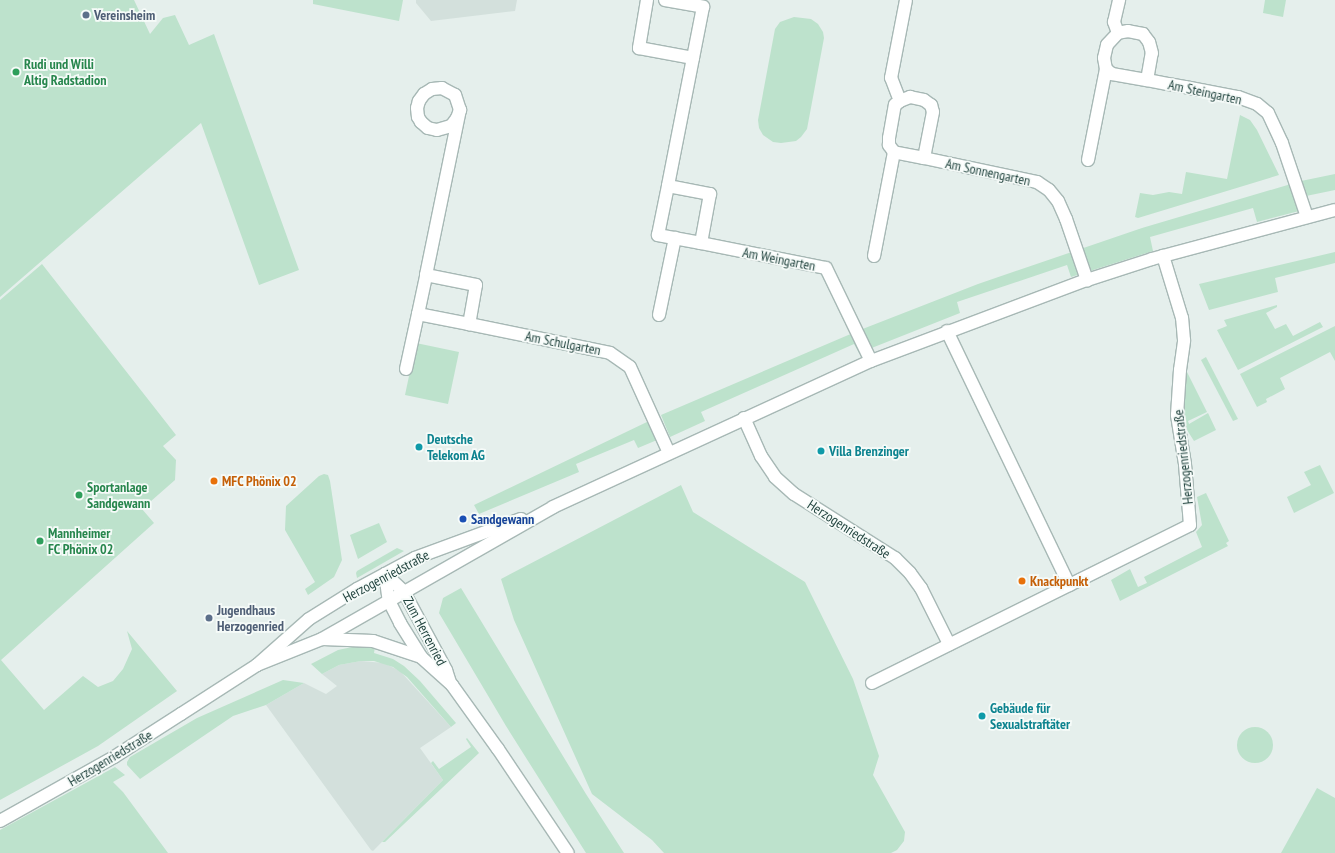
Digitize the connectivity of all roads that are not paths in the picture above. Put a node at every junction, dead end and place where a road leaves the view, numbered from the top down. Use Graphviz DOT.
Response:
graph roads {
  1 [pos="647,0"];
  2 [pos="665,0"];
  3 [pos="906,0"];
  4 [pos="1119,0"];
  5 [pos="1118,33"];
  6 [pos="693,58"];
  7 [pos="1106,69"];
  8 [pos="1147,80"];
  9 [pos="900,101"];
  10 [pos="460,110"];
  11 [pos="894,152"];
  12 [pos="924,158"];
  13 [pos="1088,160"];
  14 [pos="668,186"];
  15 [pos="1335,210"];
  16 [pos="1307,217"];
  17 [pos="675,238"];
  18 [pos="701,243"];
  19 [pos="874,256"];
  20 [pos="1162,256"];
  21 [pos="426,275"];
  22 [pos="1087,280"];
  23 [pos="418,314"];
  24 [pos="659,315"];
  25 [pos="469,324"];
  26 [pos="947,331"];
  27 [pos="871,361"];
  28 [pos="406,369"];
  29 [pos="744,418"];
  30 [pos="669,453"];
  31 [pos="553,507"];
  32 [pos="385,574"];
  33 [pos="1069,585"];
  34 [pos="404,592"];
  35 [pos="389,601"];
  36 [pos="322,639"];
  37 [pos="949,644"];
  38 [pos="421,657"];
  39 [pos="256,664"];
  40 [pos="872,683"];
  41 [pos="452,685"];
  42 [pos="0,820"];
  43 [pos="568,853"];
  1 -- 6 [label="street"];
  2 -- 6 [label="street, Am Weingarten"];
  3 -- 9 [label="street"];
  4 -- 5 [label="street"];
  5 -- 7 [label="street"];
  5 -- 8 [label="street"];
  6 -- 14 [label="street, Am Weingarten"];
  7 -- 8 [label="street, Am Steingarten"];
  7 -- 13 [label="street"];
  8 -- 16 [label="street, Am Steingarten"];
  9 -- 11 [label="street"];
  9 -- 12 [label="street"];
  10 -- 21 [label="street"];
  11 -- 12 [label="street, Am Sonnengarten"];
  11 -- 19 [label="street"];
  12 -- 22 [label="street, Am Sonnengarten"];
  14 -- 17 [label="street, Am Weingarten"];
  14 -- 18 [label="street"];
  15 -- 16 [label="street, Herzogenriedstraße"];
  16 -- 20 [label="street, Herzogenriedstraße"];
  17 -- 18 [label="street, Am Weingarten"];
  17 -- 24 [label="street"];
  18 -- 27 [label="street, Am Weingarten"];
  20 -- 22 [label="street, Herzogenriedstraße"];
  20 -- 33 [label="street, Herzogenriedstraße"];
  21 -- 23 [label="street"];
  21 -- 25 [label="street"];
  22 -- 26 [label="street, Herzogenriedstraße"];
  23 -- 25 [label="street, Am Schulgarten"];
  23 -- 28 [label="street"];
  25 -- 30 [label="street, Am Schulgarten"];
  26 -- 27 [label="street, Herzogenriedstraße"];
  26 -- 33 [label="street"];
  27 -- 29 [label="street, Herzogenriedstraße"];
  29 -- 30 [label="street, Herzogenriedstraße"];
  29 -- 37 [label="street, Herzogenriedstraße"];
  30 -- 31 [label="street, Herzogenriedstraße"];
  31 -- 32 [label="street, Herzogenriedstraße"];
  31 -- 34 [label="street, Herzogenriedstraße"];
  32 -- 34 [label="street, Zum Herrenried"];
  32 -- 35 [label="street, Zum Herrenried"];
  32 -- 39 [label="street, Herzogenriedstraße"];
  33 -- 37 [label="street, Herzogenriedstraße"];
  34 -- 35 [label="street, Herzogenriedstraße"];
  34 -- 41 [label="street, Zum Herrenried"];
  35 -- 36 [label="street, Herzogenriedstraße"];
  35 -- 38 [label="street, Zum Herrenried"];
  36 -- 38 [label="street"];
  36 -- 39 [label="street, Herzogenriedstraße"];
  37 -- 40 [label="street, Herzogenriedstraße"];
  38 -- 41 [label="street, Zum Herrenried"];
  39 -- 42 [label="street, Herzogenriedstraße"];
  41 -- 43 [label="street, Zum Herrenried"];
}
